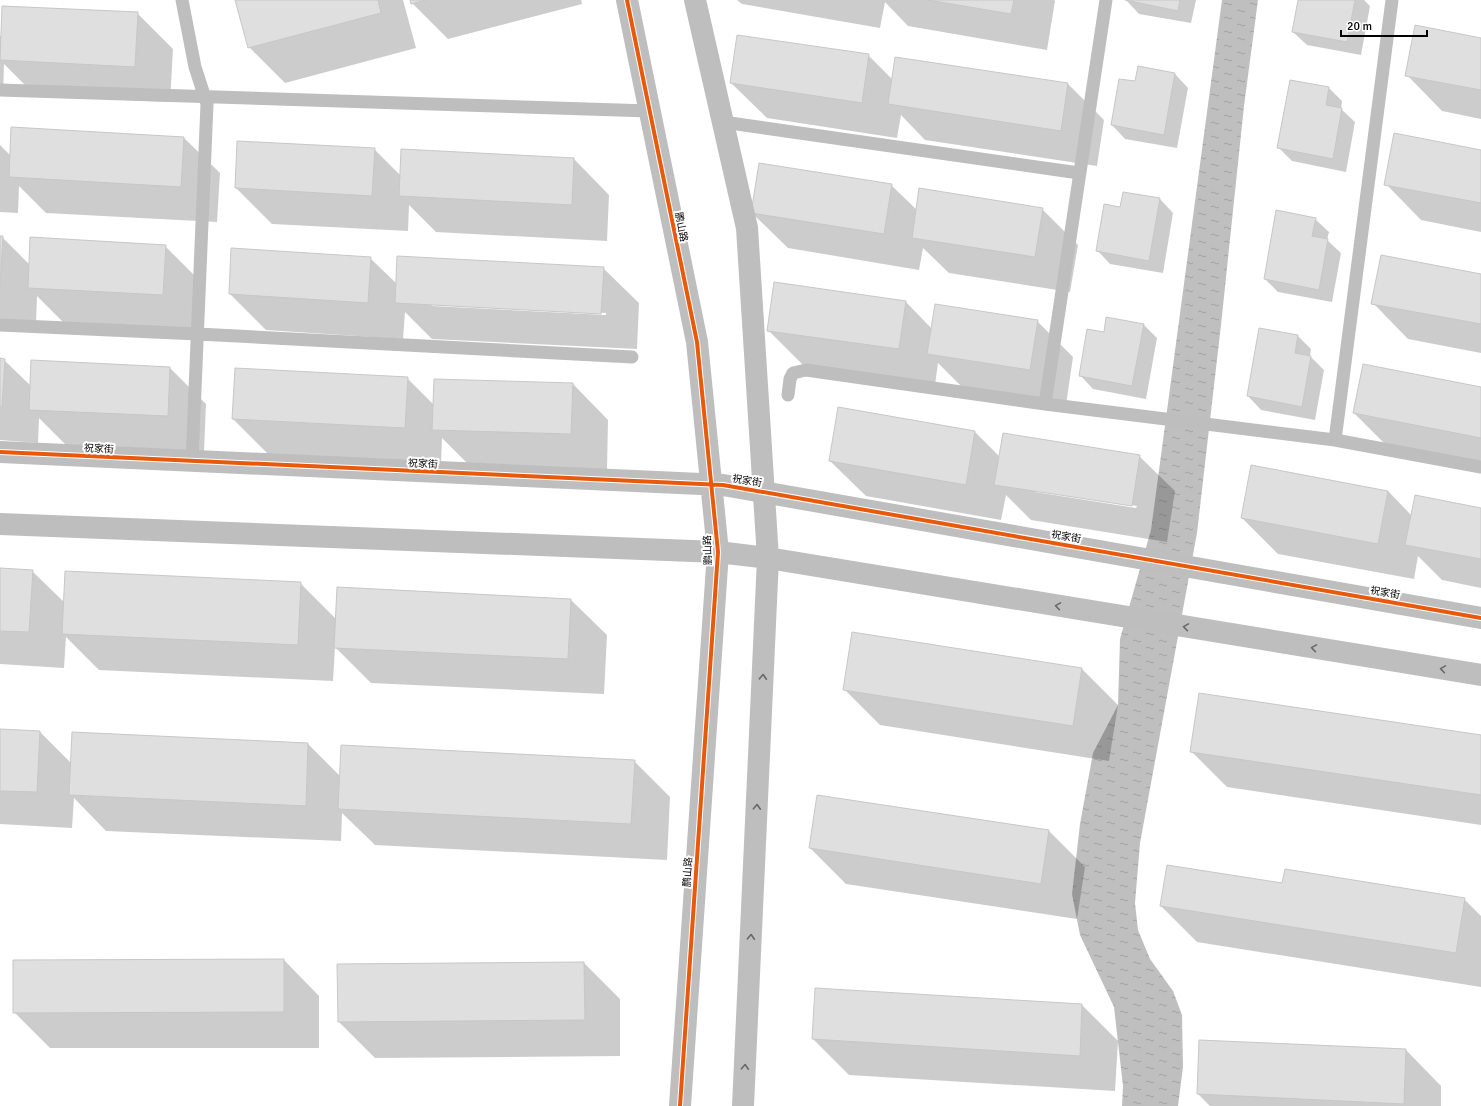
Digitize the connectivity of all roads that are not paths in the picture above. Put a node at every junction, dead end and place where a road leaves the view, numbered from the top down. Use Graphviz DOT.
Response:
graph roads {
  1 [pos="182,0"];
  2 [pos="627,0"];
  3 [pos="695,0"];
  4 [pos="1106,0"];
  5 [pos="1392,0"];
  6 [pos="0,90"];
  7 [pos="204,96"];
  8 [pos="650,111"];
  9 [pos="723,122"];
  10 [pos="1079,173"];
  11 [pos="0,325"];
  12 [pos="198,334"];
  13 [pos="632,357"];
  14 [pos="788,395"];
  15 [pos="1046,404"];
  16 [pos="1335,440"];
  17 [pos="0,452"];
  18 [pos="192,461"];
  19 [pos="1481,467"];
  20 [pos="711,485"];
  21 [pos="763,491"];
  22 [pos="0,524"];
  23 [pos="718,552"];
  24 [pos="768,558"];
  25 [pos="1481,618"];
  26 [pos="1481,675"];
  27 [pos="680,1106"];
  28 [pos="744,1106"];
  1 -- 7 [label="lane"];
  2 -- 8 [label="street, 鹏山路"];
  3 -- 9 [label="street"];
  4 -- 10 [label="lane"];
  5 -- 16 [label="lane"];
  6 -- 7 [label="lane"];
  7 -- 8 [label="lane"];
  7 -- 12 [label="lane"];
  8 -- 20 [label="street, 鹏山路"];
  9 -- 10 [label="lane"];
  9 -- 21 [label="street"];
  10 -- 15 [label="lane"];
  11 -- 12 [label="lane"];
  12 -- 13 [label="lane"];
  12 -- 18 [label="lane"];
  14 -- 15 [label="lane"];
  15 -- 16 [label="lane"];
  16 -- 19 [label="lane"];
  17 -- 18 [label="street, 祝家街"];
  18 -- 20 [label="street, 祝家街"];
  20 -- 21 [label="street, 祝家街"];
  20 -- 23 [label="street, 鹏山路"];
  21 -- 24 [label="street"];
  21 -- 25 [label="street, 祝家街"];
  22 -- 23 [label="street"];
  23 -- 24 [label="street"];
  23 -- 27 [label="street, 鹏山路"];
  26 -- 24 [label="street, one-way"];
  28 -- 24 [label="street, one-way"];
}
